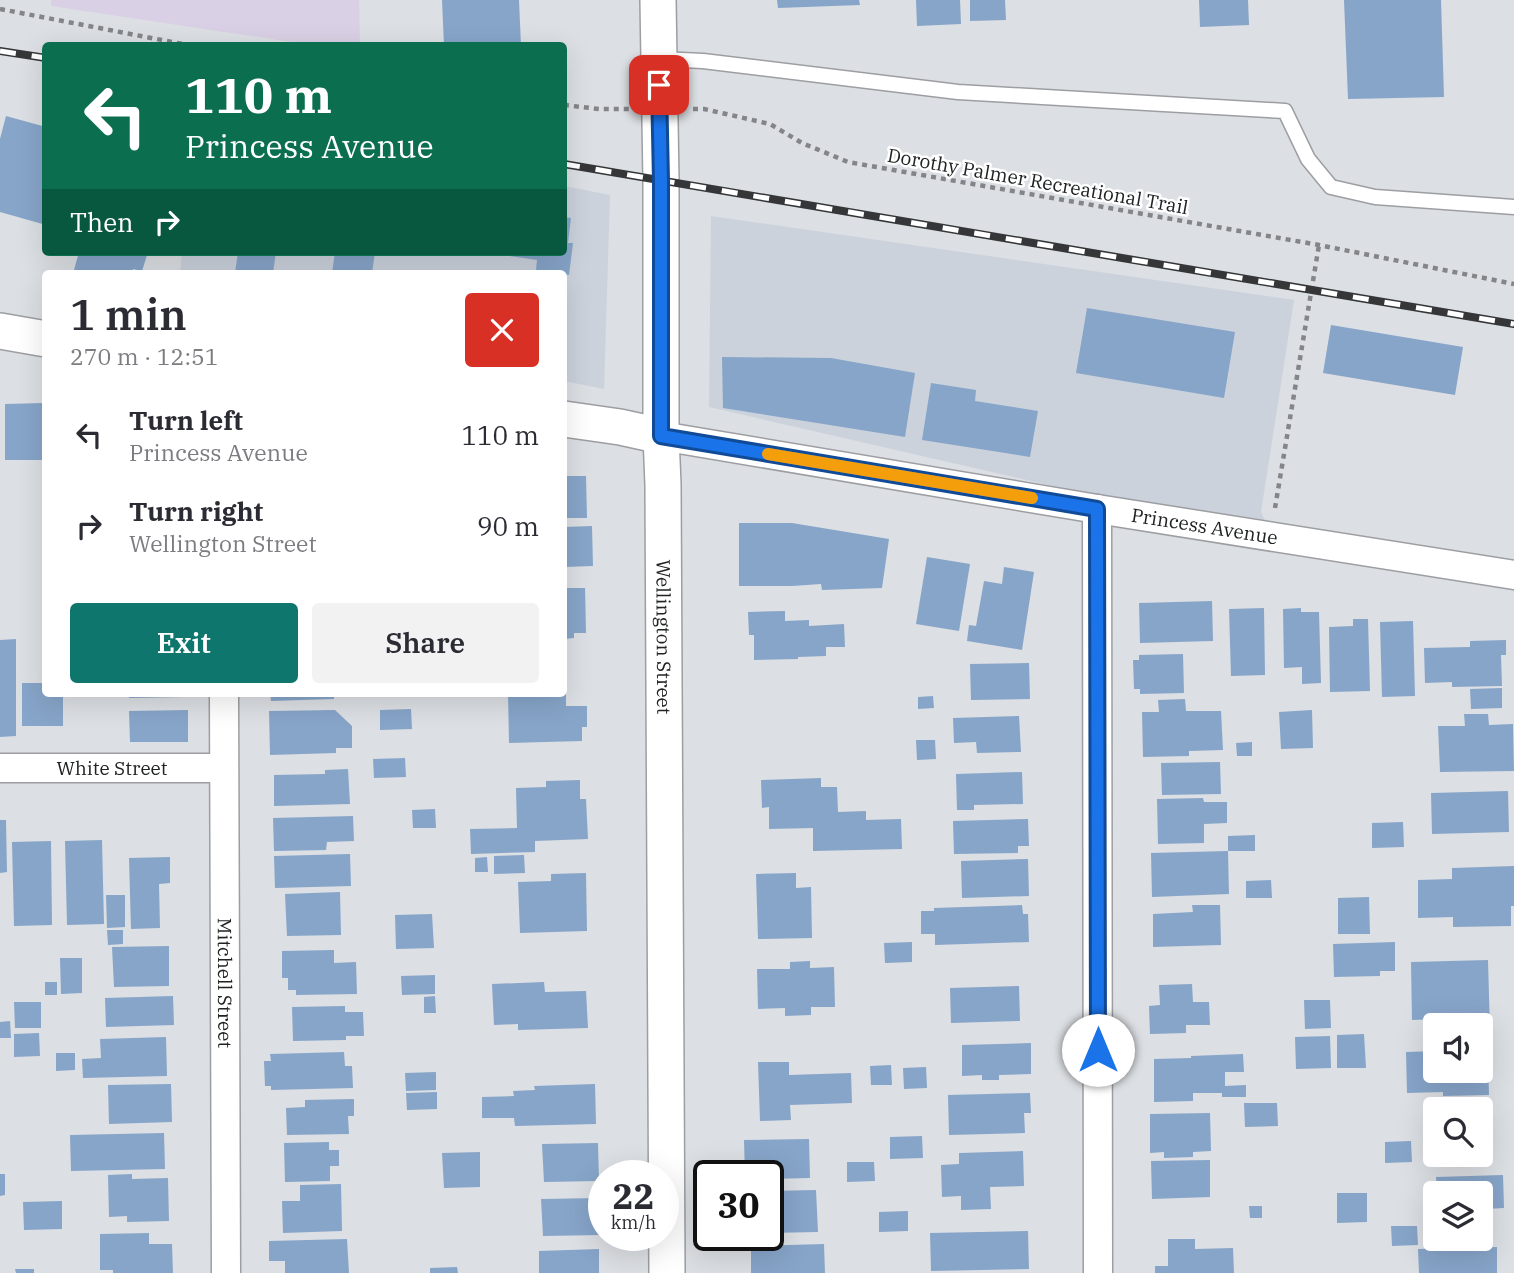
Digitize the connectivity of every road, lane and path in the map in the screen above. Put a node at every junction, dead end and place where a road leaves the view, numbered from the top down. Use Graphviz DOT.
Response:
graph roads {
  1 [pos="658,0"];
  2 [pos="0,9"];
  3 [pos="172,42"];
  4 [pos="659,59"];
  5 [pos="567,105"];
  6 [pos="659,111"];
  7 [pos="1514,207"];
  8 [pos="1319,245"];
  9 [pos="1514,284"];
  10 [pos="0,331"];
  11 [pos="42,338"];
  12 [pos="567,419"];
  13 [pos="661,436"];
  14 [pos="1097,509"];
  15 [pos="1271,537"];
  16 [pos="1514,575"];
  17 [pos="224,697"];
  18 [pos="0,768"];
  19 [pos="223,768"];
  20 [pos="226,1273"];
  21 [pos="667,1273"];
  22 [pos="1098,1273"];
  1 -- 4 [label="street, Wellington Street"];
  2 -- 3 [label="path"];
  4 -- 6 [label="street, Wellington Street"];
  4 -- 7 [label="lane"];
  5 -- 6 [label="path, Dorothy Palmer Recreational Trail"];
  6 -- 8 [label="path, Dorothy Palmer Recreational Trail"];
  6 -- 13 [label="street, Wellington Street"];
  8 -- 9 [label="path, Dorothy Palmer Recreational Trail"];
  8 -- 15 [label="path"];
  10 -- 11 [label="street"];
  12 -- 13 [label="street, Princess Avenue"];
  13 -- 14 [label="street, Princess Avenue"];
  13 -- 21 [label="street, Wellington Street"];
  14 -- 15 [label="street, Princess Avenue"];
  14 -- 22 [label="street"];
  15 -- 16 [label="street, Princess Avenue"];
  17 -- 19 [label="street, Mitchell Street"];
  18 -- 19 [label="street, White Street"];
  19 -- 20 [label="street, Mitchell Street"];
}
